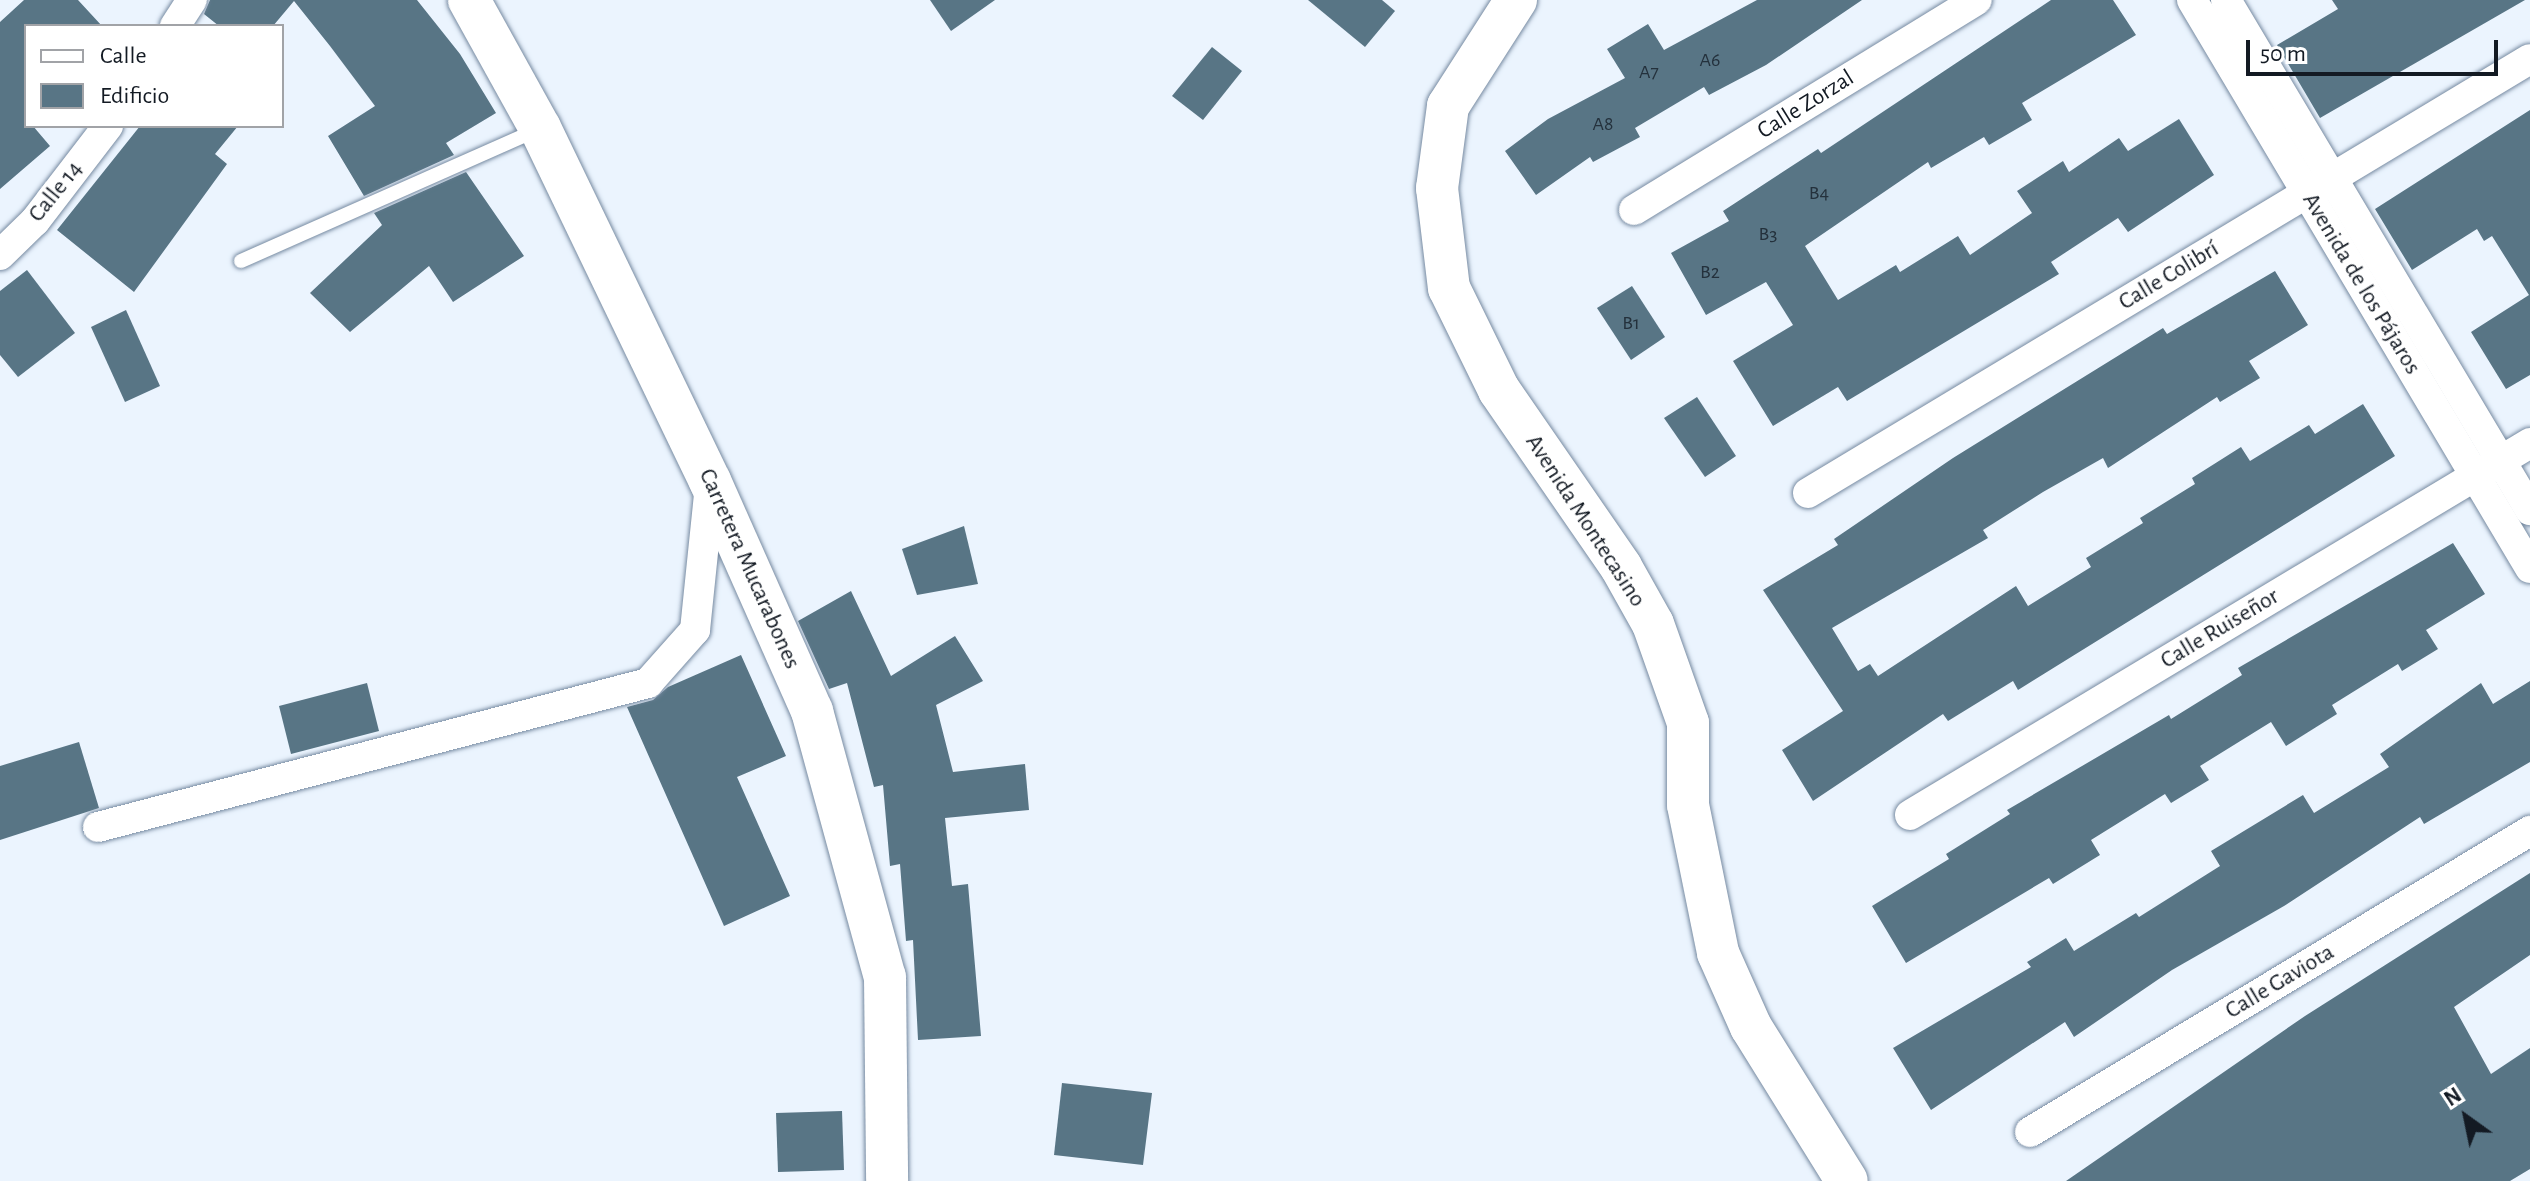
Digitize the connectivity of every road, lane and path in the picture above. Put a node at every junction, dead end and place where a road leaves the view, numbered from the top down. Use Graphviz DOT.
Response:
graph roads {
  1 [pos="192,0"];
  2 [pos="469,0"];
  3 [pos="1516,0"];
  4 [pos="1977,0"];
  5 [pos="2192,0"];
  6 [pos="2226,0"];
  7 [pos="176,24"];
  8 [pos="2530,59"];
  9 [pos="106,128"];
  10 [pos="540,128"];
  11 [pos="2319,186"];
  12 [pos="1634,210"];
  13 [pos="0,255"];
  14 [pos="241,261"];
  15 [pos="2530,443"];
  16 [pos="2488,468"];
  17 [pos="710,481"];
  18 [pos="1808,493"];
  19 [pos="2530,510"];
  20 [pos="2530,568"];
  21 [pos="1910,815"];
  22 [pos="98,827"];
  23 [pos="2530,831"];
  24 [pos="2030,1132"];
  25 [pos="887,1181"];
  26 [pos="1847,1181"];
  1 -- 7 [label="street"];
  2 -- 10 [label="street, Carretera Mucarabones"];
  3 -- 26 [label="street, Avenida Montecasino"];
  4 -- 12 [label="street, Calle Zorzal"];
  5 -- 11 [label="street, Avenida de los Pájaros"];
  6 -- 11 [label="street, Avenida de los Pájaros"];
  8 -- 11 [label="street, Calle Colibrí"];
  9 -- 13 [label="street, Calle 14"];
  10 -- 14 [label="lane"];
  10 -- 17 [label="street, Carretera Mucarabones"];
  11 -- 16 [label="street, Avenida de los Pájaros"];
  11 -- 18 [label="street, Calle Colibrí"];
  15 -- 16 [label="street, Calle Ruiseñor"];
  16 -- 19 [label="street, Avenida de los Pájaros"];
  16 -- 20 [label="street, Avenida de los Pájaros"];
  16 -- 21 [label="street, Calle Ruiseñor"];
  17 -- 22 [label="street"];
  17 -- 25 [label="street, Carretera Mucarabones"];
  23 -- 24 [label="street, Calle Gaviota"];
}
